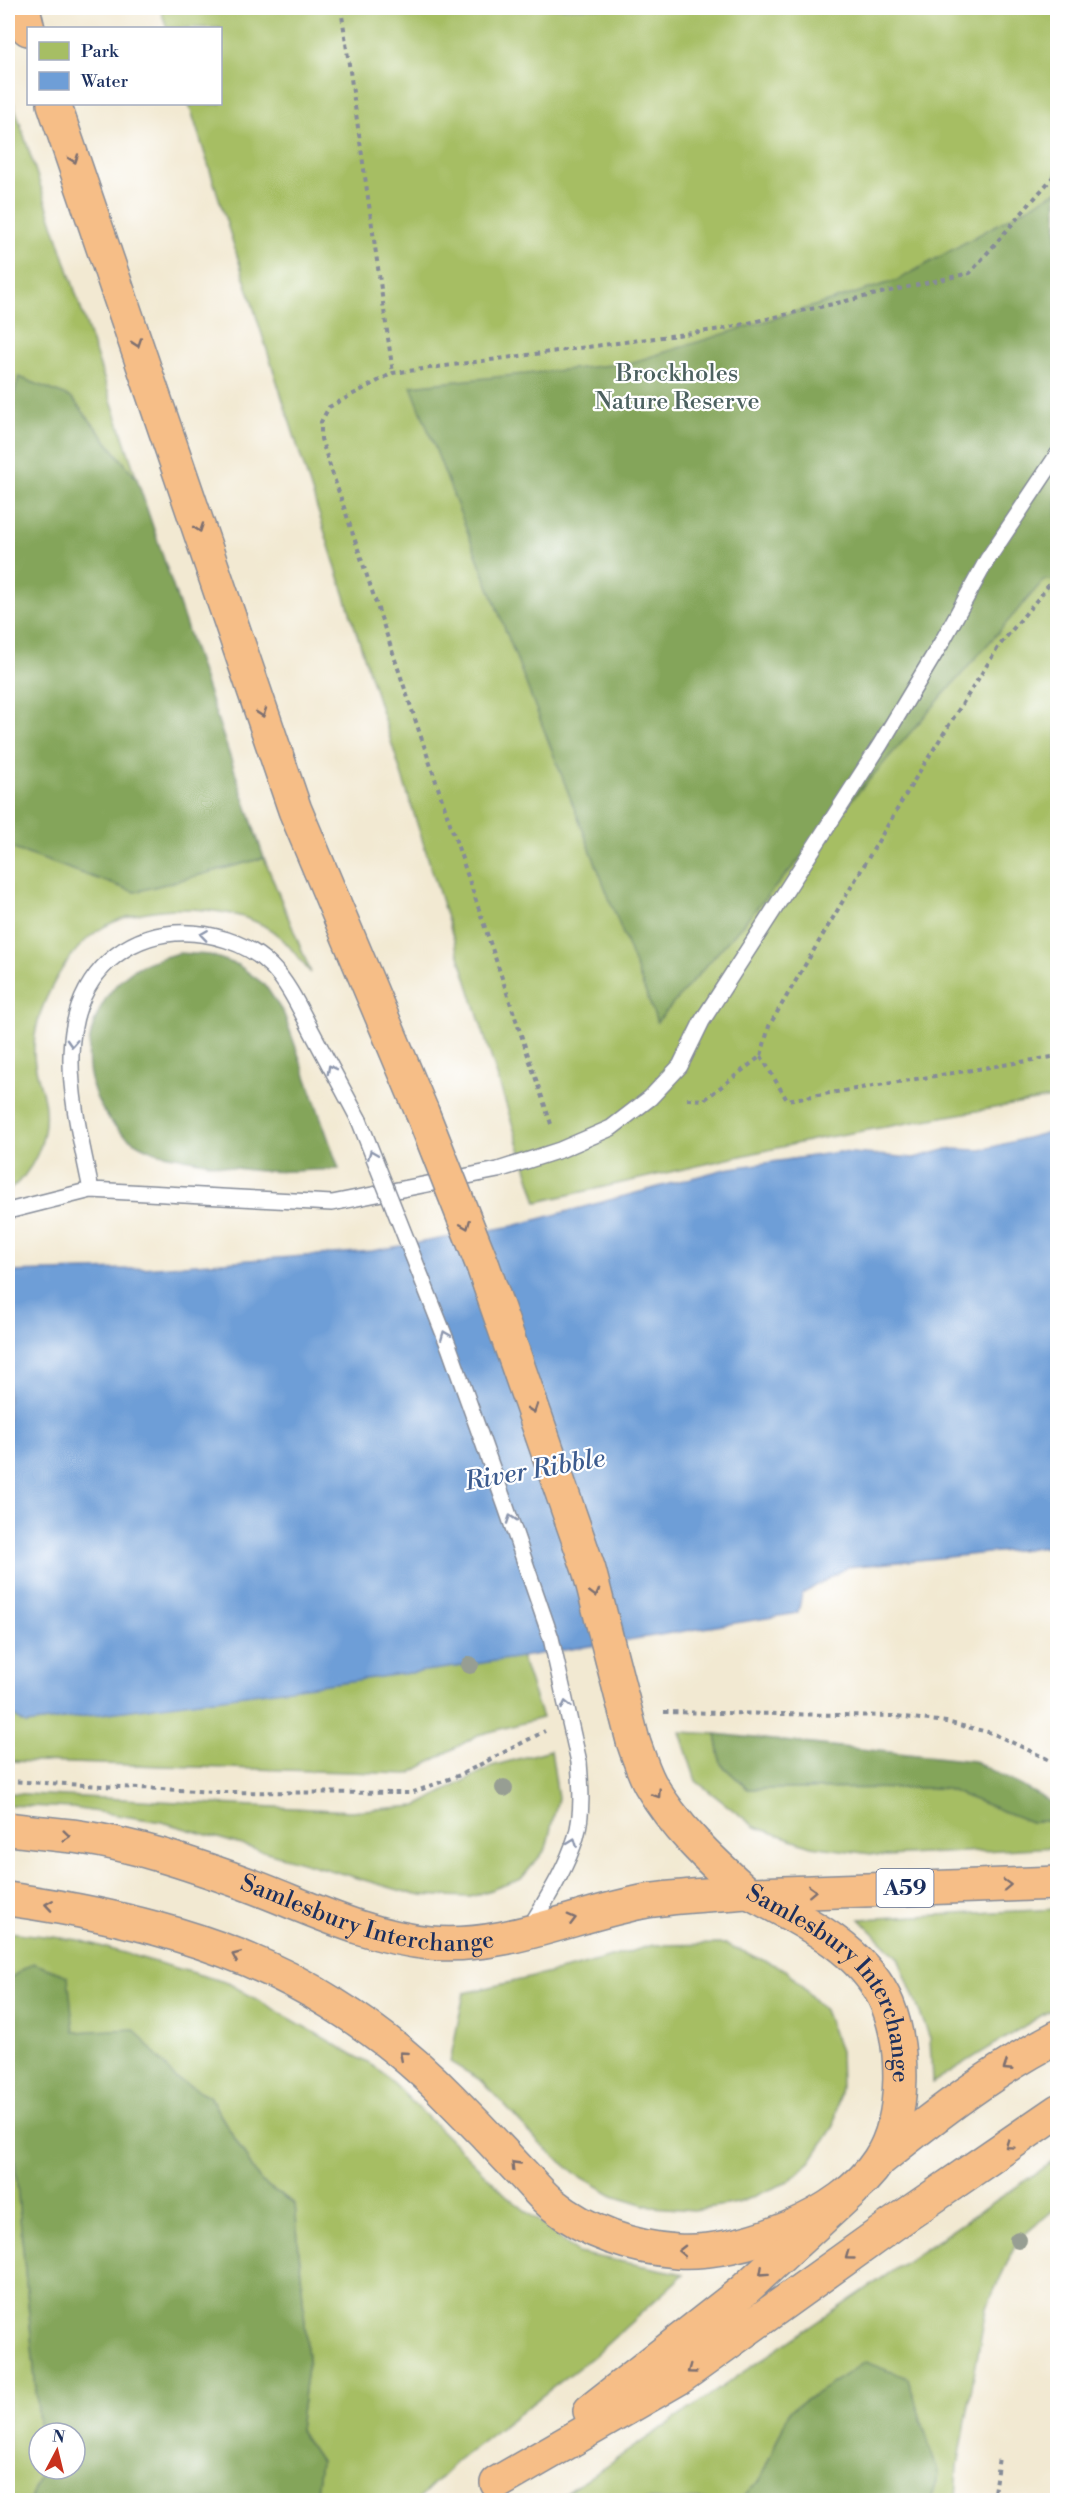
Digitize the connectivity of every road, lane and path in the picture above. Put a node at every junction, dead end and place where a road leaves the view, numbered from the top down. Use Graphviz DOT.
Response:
graph roads {
  1 [pos="23,8"];
  2 [pos="341,8"];
  3 [pos="28,27"];
  4 [pos="54,105"];
  5 [pos="1058,169"];
  6 [pos="1052,178"];
  7 [pos="1058,183"];
  8 [pos="393,373"];
  9 [pos="1058,454"];
  10 [pos="1058,574"];
  11 [pos="761,1056"];
  12 [pos="1058,1056"];
  13 [pos="650,1098"];
  14 [pos="560,1150"];
  15 [pos="91,1190"];
  16 [pos="8,1211"];
  17 [pos="663,1713"];
  18 [pos="551,1728"];
  19 [pos="1058,1764"];
  20 [pos="8,1781"];
  21 [pos="8,1829"];
  22 [pos="1058,1883"];
  23 [pos="750,1893"];
  24 [pos="8,1899"];
  25 [pos="528,1931"];
  26 [pos="1058,2037"];
  27 [pos="1058,2112"];
  28 [pos="879,2160"];
  29 [pos="853,2190"];
  30 [pos="999,2457"];
  31 [pos="488,2492"];
  32 [pos="993,2500"];
  1 -- 3 [label="highway"];
  2 -- 8 [label="path"];
  4 -- 23 [label="highway, one-way, bridge"];
  5 -- 6 [label="path"];
  6 -- 7 [label="path"];
  6 -- 8 [label="path"];
  8 -- 14 [label="path"];
  9 -- 13 [label="lane"];
  10 -- 11 [label="path"];
  11 -- 12 [label="path"];
  11 -- 13 [label="path"];
  13 -- 14 [label="lane"];
  14 -- 15 [label="lane"];
  15 -- 16 [label="lane"];
  25 -- 15 [label="lane, one-way, bridge"];
  17 -- 19 [label="path"];
  18 -- 20 [label="path"];
  21 -- 25 [label="highway, Samlesbury Interchange, one-way"];
  23 -- 22 [label="highway, A59, one-way"];
  25 -- 23 [label="highway, Samlesbury Interchange, one-way"];
  23 -- 28 [label="highway, Samlesbury Interchange"];
  29 -- 24 [label="highway, Samlesbury Interchange, one-way"];
  26 -- 28 [label="highway, one-way"];
  27 -- 31 [label="highway, one-way"];
  28 -- 29 [label="highway, Samlesbury Interchange"];
  29 -- 31 [label="highway, one-way"];
  30 -- 32 [label="path"];
}
